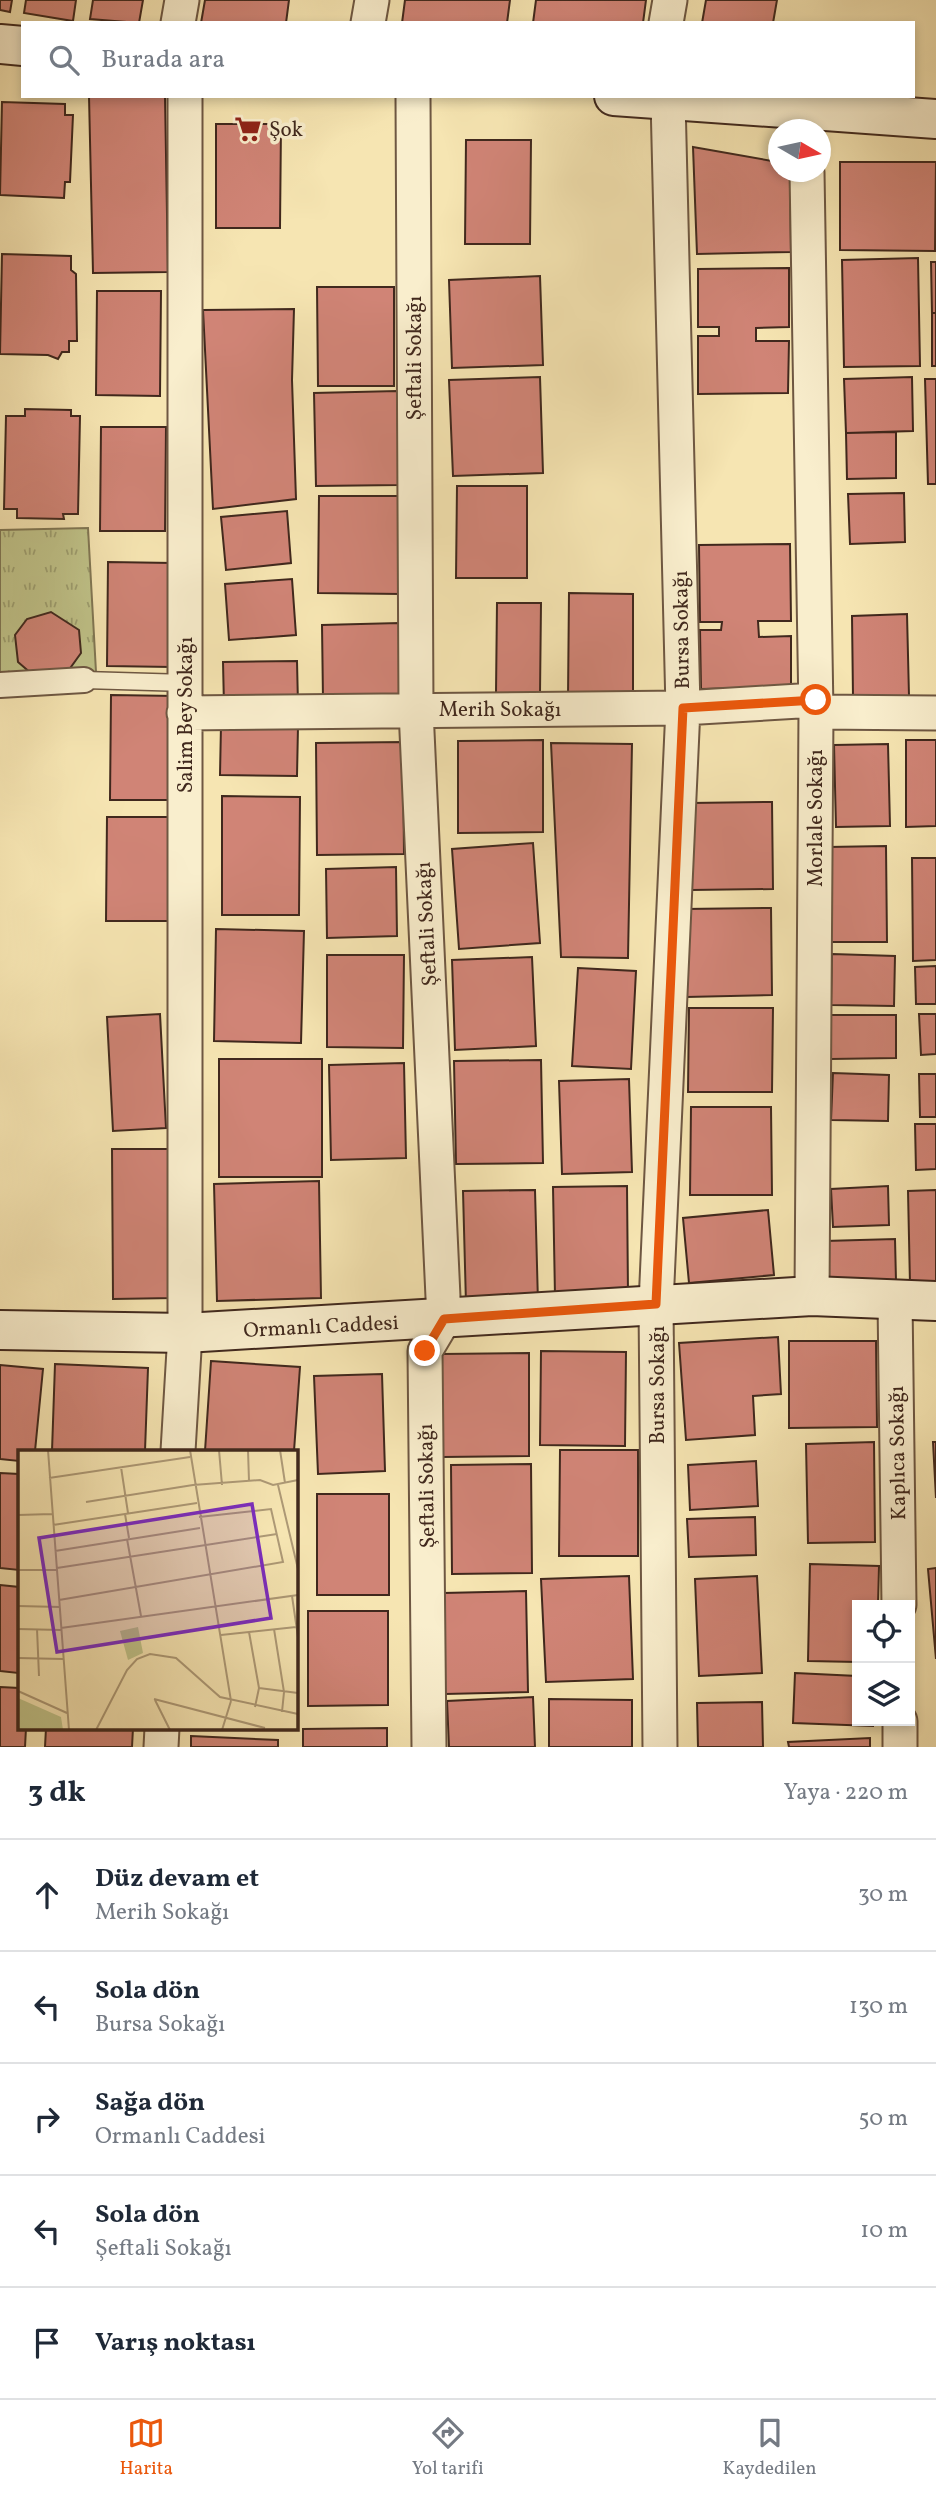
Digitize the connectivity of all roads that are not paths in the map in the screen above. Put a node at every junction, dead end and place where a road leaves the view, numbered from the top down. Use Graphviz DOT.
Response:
graph roads {
  1 [pos="182,0"];
  2 [pos="372,0"];
  3 [pos="670,0"];
  4 [pos="178,21"];
  5 [pos="368,21"];
  6 [pos="666,21"];
  7 [pos="0,44"];
  8 [pos="21,46"];
  9 [pos="185,98"];
  10 [pos="413,98"];
  11 [pos="659,98"];
  12 [pos="799,119"];
  13 [pos="936,119"];
  14 [pos="831,120"];
  15 [pos="807,182"];
  16 [pos="84,680"];
  17 [pos="0,685"];
  18 [pos="185,698"];
  19 [pos="816,706"];
  20 [pos="683,708"];
  21 [pos="416,710"];
  22 [pos="936,713"];
  23 [pos="812,1296"];
  24 [pos="895,1301"];
  25 [pos="936,1301"];
  26 [pos="656,1304"];
  27 [pos="444,1319"];
  28 [pos="0,1331"];
  29 [pos="185,1333"];
  30 [pos="178,1450"];
  31 [pos="899,1600"];
  32 [pos="900,1726"];
  33 [pos="429,1747"];
  34 [pos="660,1747"];
  35 [pos="900,1747"];
  1 -- 4 [label="street"];
  2 -- 5 [label="street"];
  3 -- 6 [label="street"];
  7 -- 8 [label="main road"];
  9 -- 18 [label="street, Salim Bey Sokağı"];
  10 -- 21 [label="street, Şeftali Sokağı"];
  11 -- 12 [label="main road"];
  11 -- 20 [label="street, Bursa Sokağı"];
  13 -- 14 [label="main road"];
  15 -- 19 [label="street, Morlale Sokağı"];
  16 -- 17 [label="street"];
  16 -- 18 [label="lane"];
  18 -- 21 [label="street, Merih Sokağı"];
  18 -- 29 [label="street, Salim Bey Sokağı"];
  19 -- 20 [label="street, Merih Sokağı"];
  19 -- 22 [label="street, Merih Sokağı"];
  19 -- 23 [label="street, Morlale Sokağı"];
  20 -- 21 [label="street, Merih Sokağı"];
  20 -- 26 [label="street, Bursa Sokağı"];
  21 -- 27 [label="street, Şeftali Sokağı"];
  23 -- 24 [label="main road, Ormanlı Caddesi"];
  23 -- 26 [label="main road, Ormanlı Caddesi"];
  24 -- 25 [label="main road, Ormanlı Caddesi"];
  24 -- 31 [label="street, Kaplıca Sokağı"];
  26 -- 27 [label="main road, Ormanlı Caddesi"];
  26 -- 34 [label="street, Bursa Sokağı"];
  27 -- 29 [label="main road, Ormanlı Caddesi"];
  27 -- 33 [label="street, Şeftali Sokağı"];
  28 -- 29 [label="main road, Ormanlı Caddesi"];
  29 -- 30 [label="street, Salim Bey Sokağı"];
  32 -- 35 [label="street"];
}
